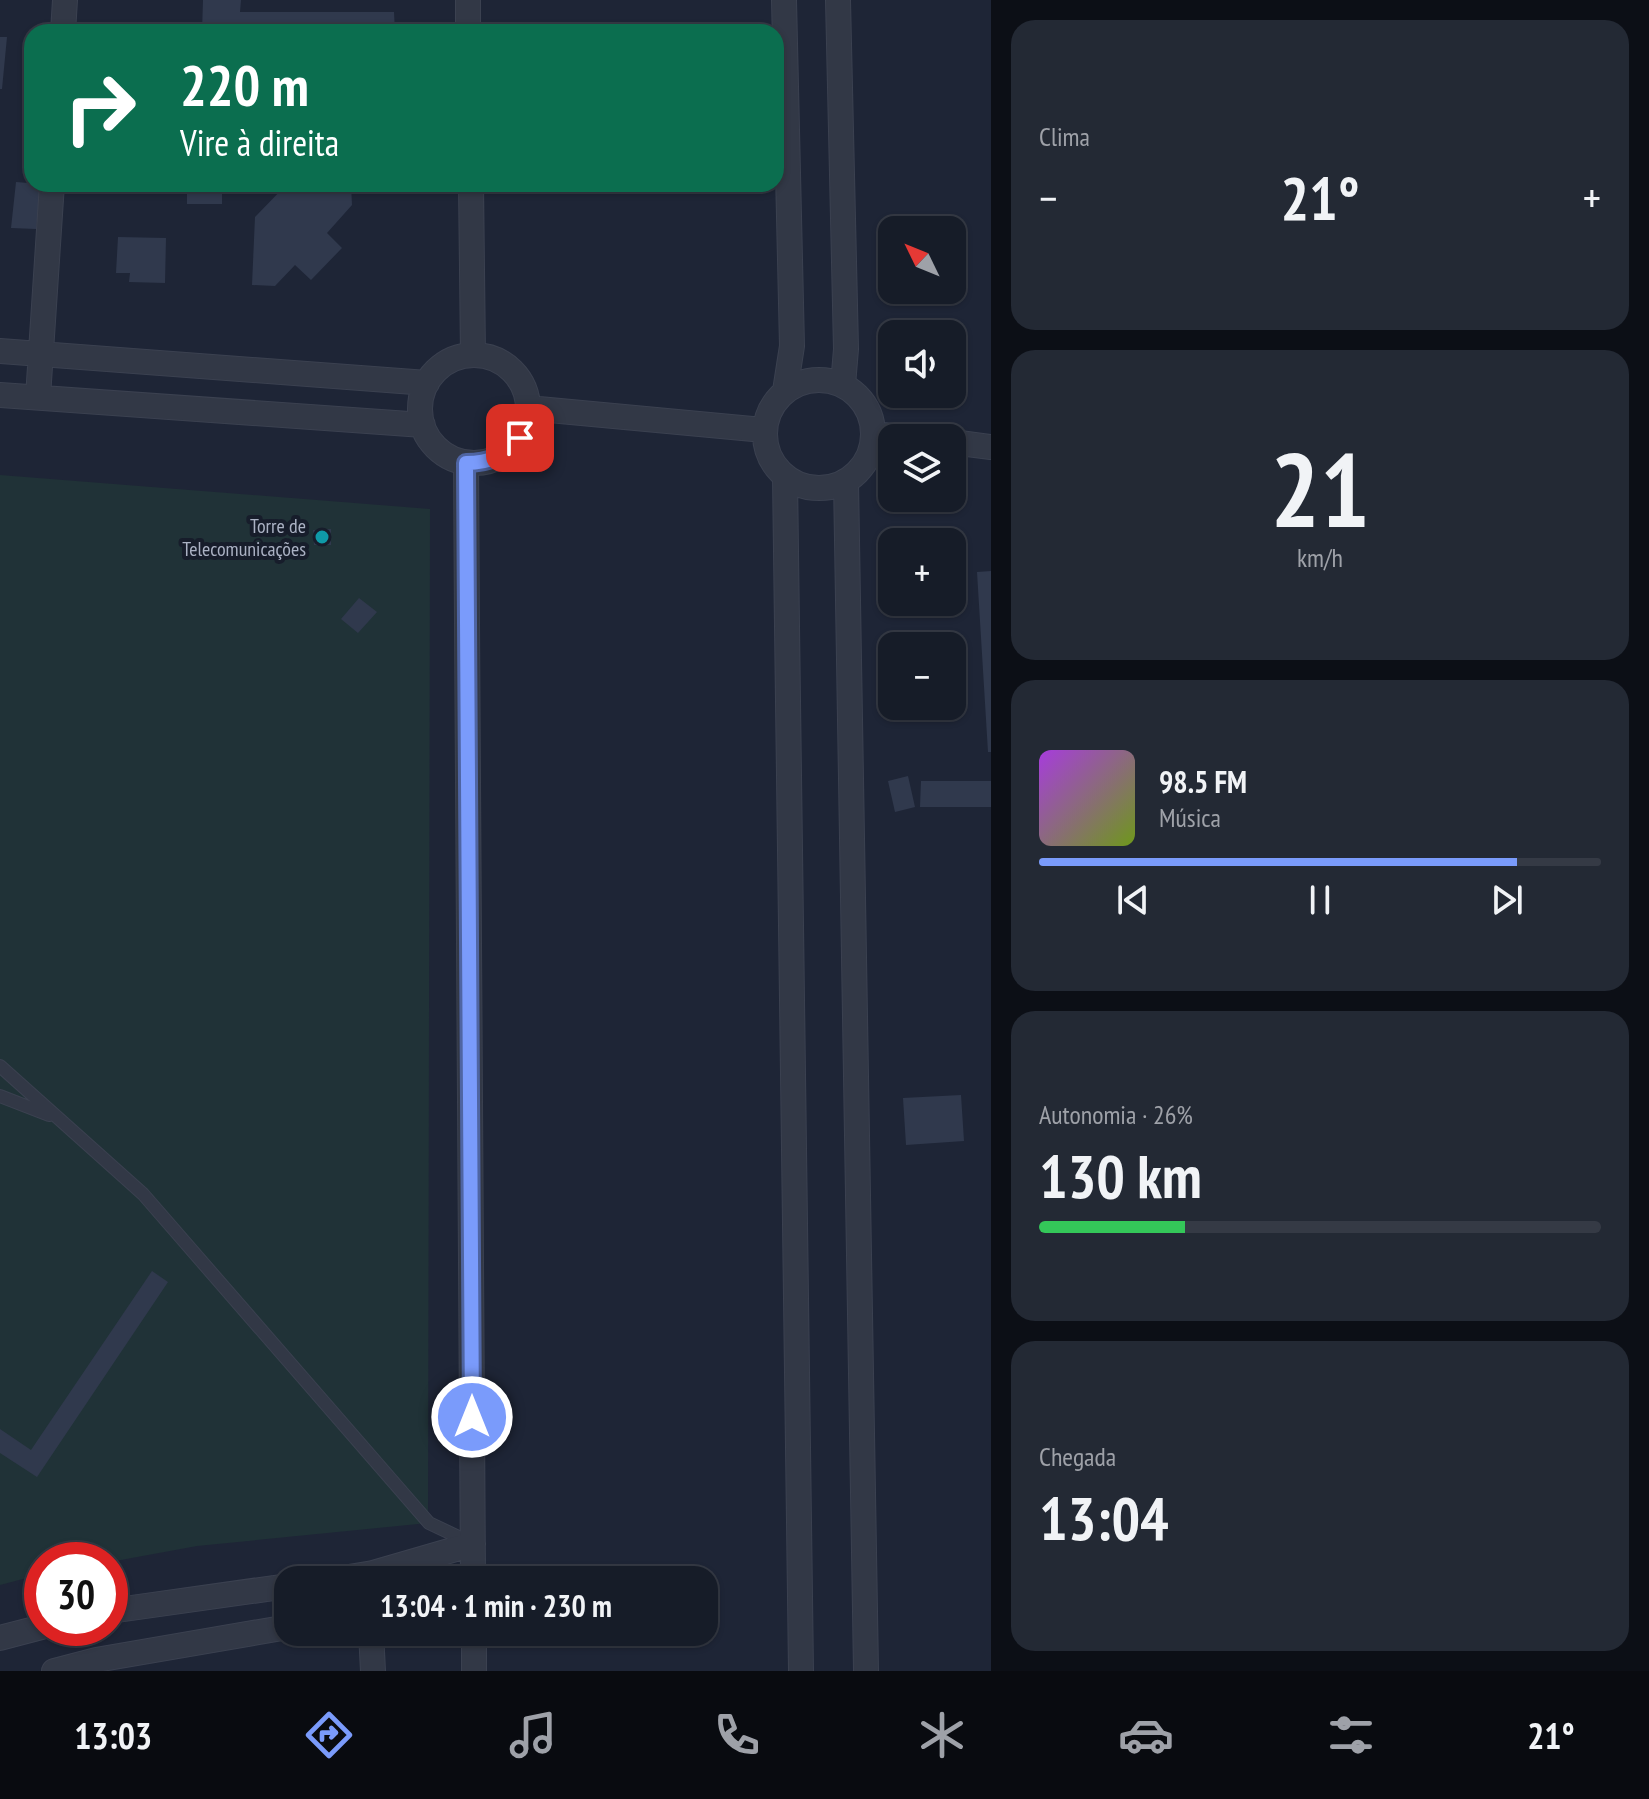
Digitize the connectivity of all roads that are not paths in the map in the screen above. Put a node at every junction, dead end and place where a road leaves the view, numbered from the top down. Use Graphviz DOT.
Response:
graph roads {
  1 [pos="65,0"];
  2 [pos="468,0"];
  3 [pos="784,0"];
  4 [pos="838,0"];
  5 [pos="64,24"];
  6 [pos="468,24"];
  7 [pos="51,192"];
  8 [pos="471,192"];
  9 [pos="0,351"];
  10 [pos="40,354"];
  11 [pos="473,355"];
  12 [pos="427,383"];
  13 [pos="843,385"];
  14 [pos="785,391"];
  15 [pos="0,395"];
  16 [pos="38,397"];
  17 [pos="528,408"];
  18 [pos="423,425"];
  19 [pos="764,430"];
  20 [pos="873,434"];
  21 [pos="878,435"];
  22 [pos="966,444"];
  23 [pos="991,447"];
  24 [pos="466,463"];
  25 [pos="785,477"];
  26 [pos="846,481"];
  27 [pos="0,1066"];
  28 [pos="0,1096"];
  29 [pos="58,1118"];
  30 [pos="473,1544"];
  31 [pos="404,1566"];
  32 [pos="473,1566"];
  33 [pos="274,1588"];
  34 [pos="128,1608"];
  35 [pos="274,1629"];
  36 [pos="24,1632"];
  37 [pos="0,1638"];
  38 [pos="372,1646"];
  39 [pos="474,1646"];
  40 [pos="54,1671"];
  41 [pos="373,1671"];
  42 [pos="474,1671"];
  43 [pos="801,1671"];
  44 [pos="866,1671"];
  1 -- 5 [label="street"];
  2 -- 6 [label="street"];
  3 -- 14 [label="street"];
  4 -- 13 [label="street"];
  7 -- 10 [label="street"];
  8 -- 11 [label="street"];
  9 -- 10 [label="street"];
  10 -- 12 [label="street"];
  10 -- 16 [label="street"];
  11 -- 12 [label="street"];
  11 -- 17 [label="street"];
  12 -- 18 [label="street"];
  13 -- 14 [label="street"];
  13 -- 20 [label="street"];
  14 -- 19 [label="street"];
  15 -- 16 [label="street"];
  16 -- 18 [label="street"];
  17 -- 19 [label="street"];
  17 -- 24 [label="street"];
  18 -- 24 [label="street"];
  19 -- 25 [label="street"];
  20 -- 21 [label="street"];
  20 -- 26 [label="street"];
  22 -- 23 [label="street"];
  24 -- 30 [label="street"];
  25 -- 26 [label="street"];
  25 -- 43 [label="street"];
  26 -- 44 [label="street"];
  27 -- 29 [label="lane"];
  28 -- 29 [label="lane"];
  29 -- 30 [label="lane"];
  30 -- 31 [label="street"];
  30 -- 32 [label="street"];
  33 -- 34 [label="street"];
  35 -- 40 [label="street"];
  36 -- 37 [label="street"];
  38 -- 41 [label="street"];
  39 -- 42 [label="street"];
}
